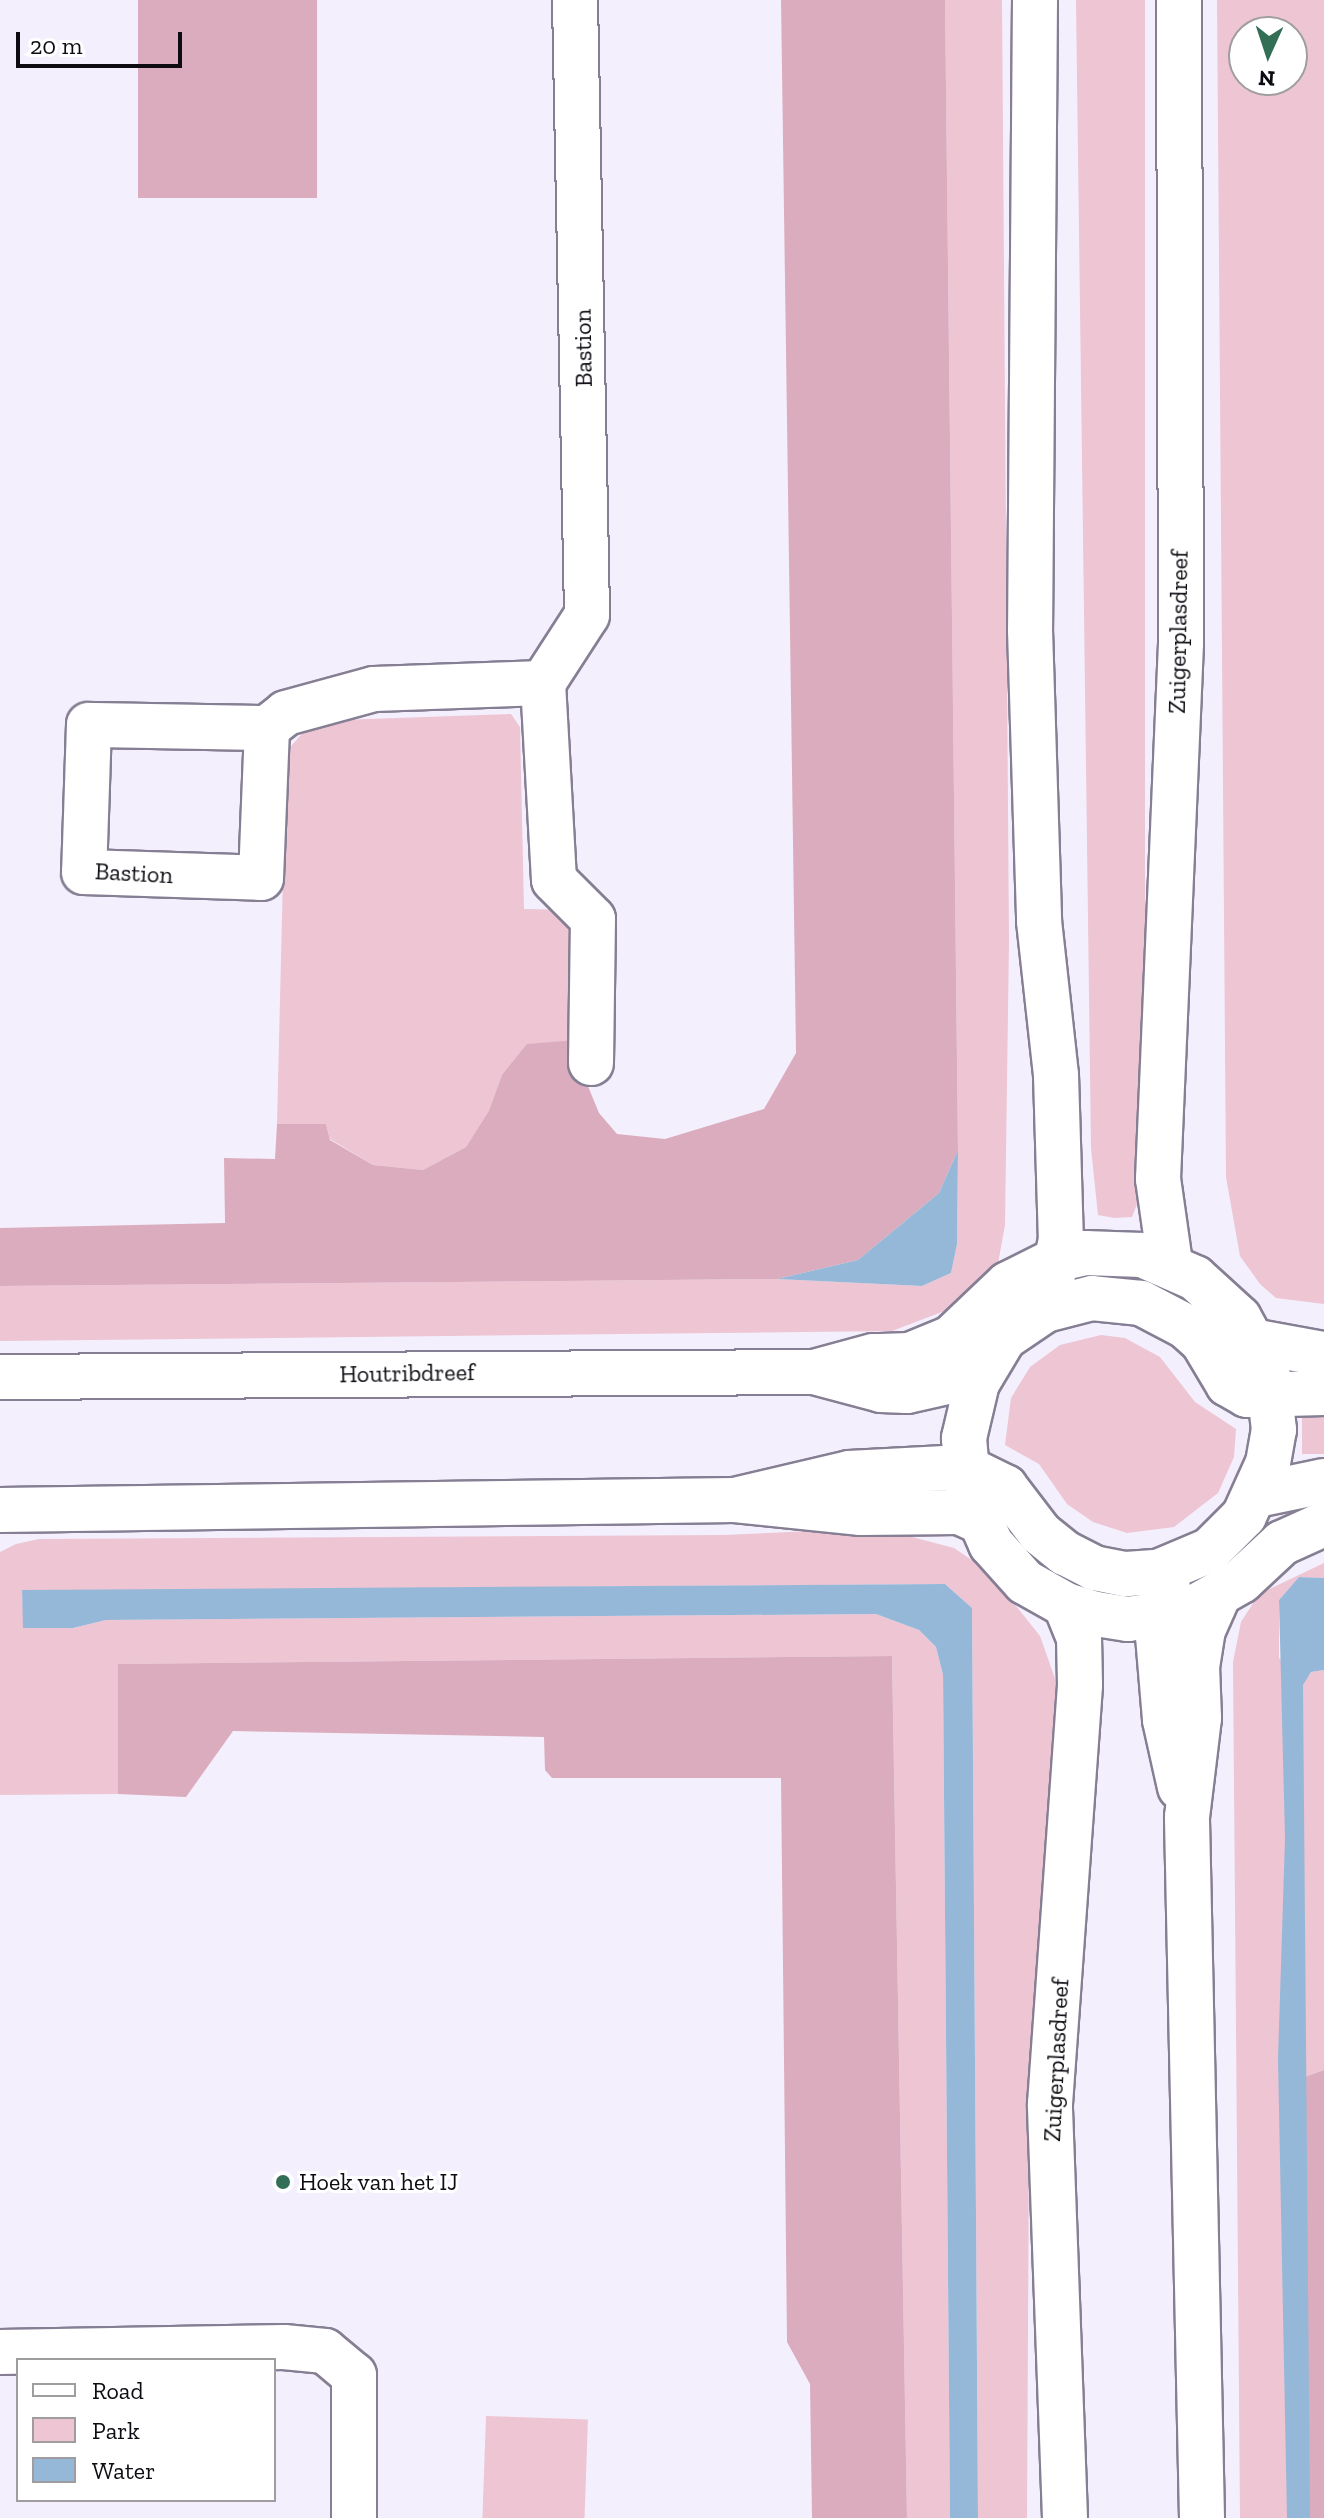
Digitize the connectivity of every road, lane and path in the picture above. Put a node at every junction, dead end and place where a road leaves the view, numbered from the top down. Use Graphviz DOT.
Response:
graph roads {
  1 [pos="575,0"];
  2 [pos="1035,0"];
  3 [pos="1179,0"];
  4 [pos="543,683"];
  5 [pos="267,728"];
  6 [pos="591,1063"];
  7 [pos="1058,1259"];
  8 [pos="1170,1263"];
  9 [pos="1045,1310"];
  10 [pos="979,1340"];
  11 [pos="1257,1342"];
  12 [pos="1324,1354"];
  13 [pos="0,1377"];
  14 [pos="1324,1393"];
  15 [pos="1273,1397"];
  16 [pos="964,1467"];
  17 [pos="1324,1481"];
  18 [pos="1257,1495"];
  19 [pos="735,1500"];
  20 [pos="0,1510"];
  21 [pos="979,1521"];
  22 [pos="1324,1524"];
  23 [pos="1189,1562"];
  24 [pos="1218,1596"];
  25 [pos="1066,1605"];
  26 [pos="1159,1616"];
  27 [pos="1187,1817"];
  28 [pos="0,2352"];
  29 [pos="354,2518"];
  30 [pos="1065,2518"];
  31 [pos="1202,2518"];
  1 -- 4 [label="main road, Bastion"];
  2 -- 7 [label="main road"];
  3 -- 8 [label="main road, Zuigerplasdreef"];
  4 -- 5 [label="main road"];
  4 -- 6 [label="main road"];
  5 -- 5 [label="main road, Bastion"];
  7 -- 8 [label="main road"];
  7 -- 9 [label="main road"];
  7 -- 10 [label="main road"];
  8 -- 11 [label="main road"];
  9 -- 10 [label="main road"];
  9 -- 15 [label="main road"];
  10 -- 13 [label="main road, Houtribdreef"];
  10 -- 16 [label="main road"];
  11 -- 12 [label="main road"];
  11 -- 15 [label="main road"];
  14 -- 15 [label="main road"];
  15 -- 18 [label="main road"];
  16 -- 19 [label="main road"];
  16 -- 21 [label="main road"];
  16 -- 23 [label="main road"];
  17 -- 18 [label="main road"];
  18 -- 23 [label="main road"];
  19 -- 20 [label="main road"];
  19 -- 21 [label="main road"];
  21 -- 25 [label="main road"];
  22 -- 24 [label="main road"];
  23 -- 26 [label="main road"];
  24 -- 26 [label="main road"];
  24 -- 27 [label="main road"];
  25 -- 26 [label="main road"];
  25 -- 30 [label="main road, Zuigerplasdreef"];
  26 -- 27 [label="main road"];
  27 -- 31 [label="main road"];
  28 -- 29 [label="main road"];
}
